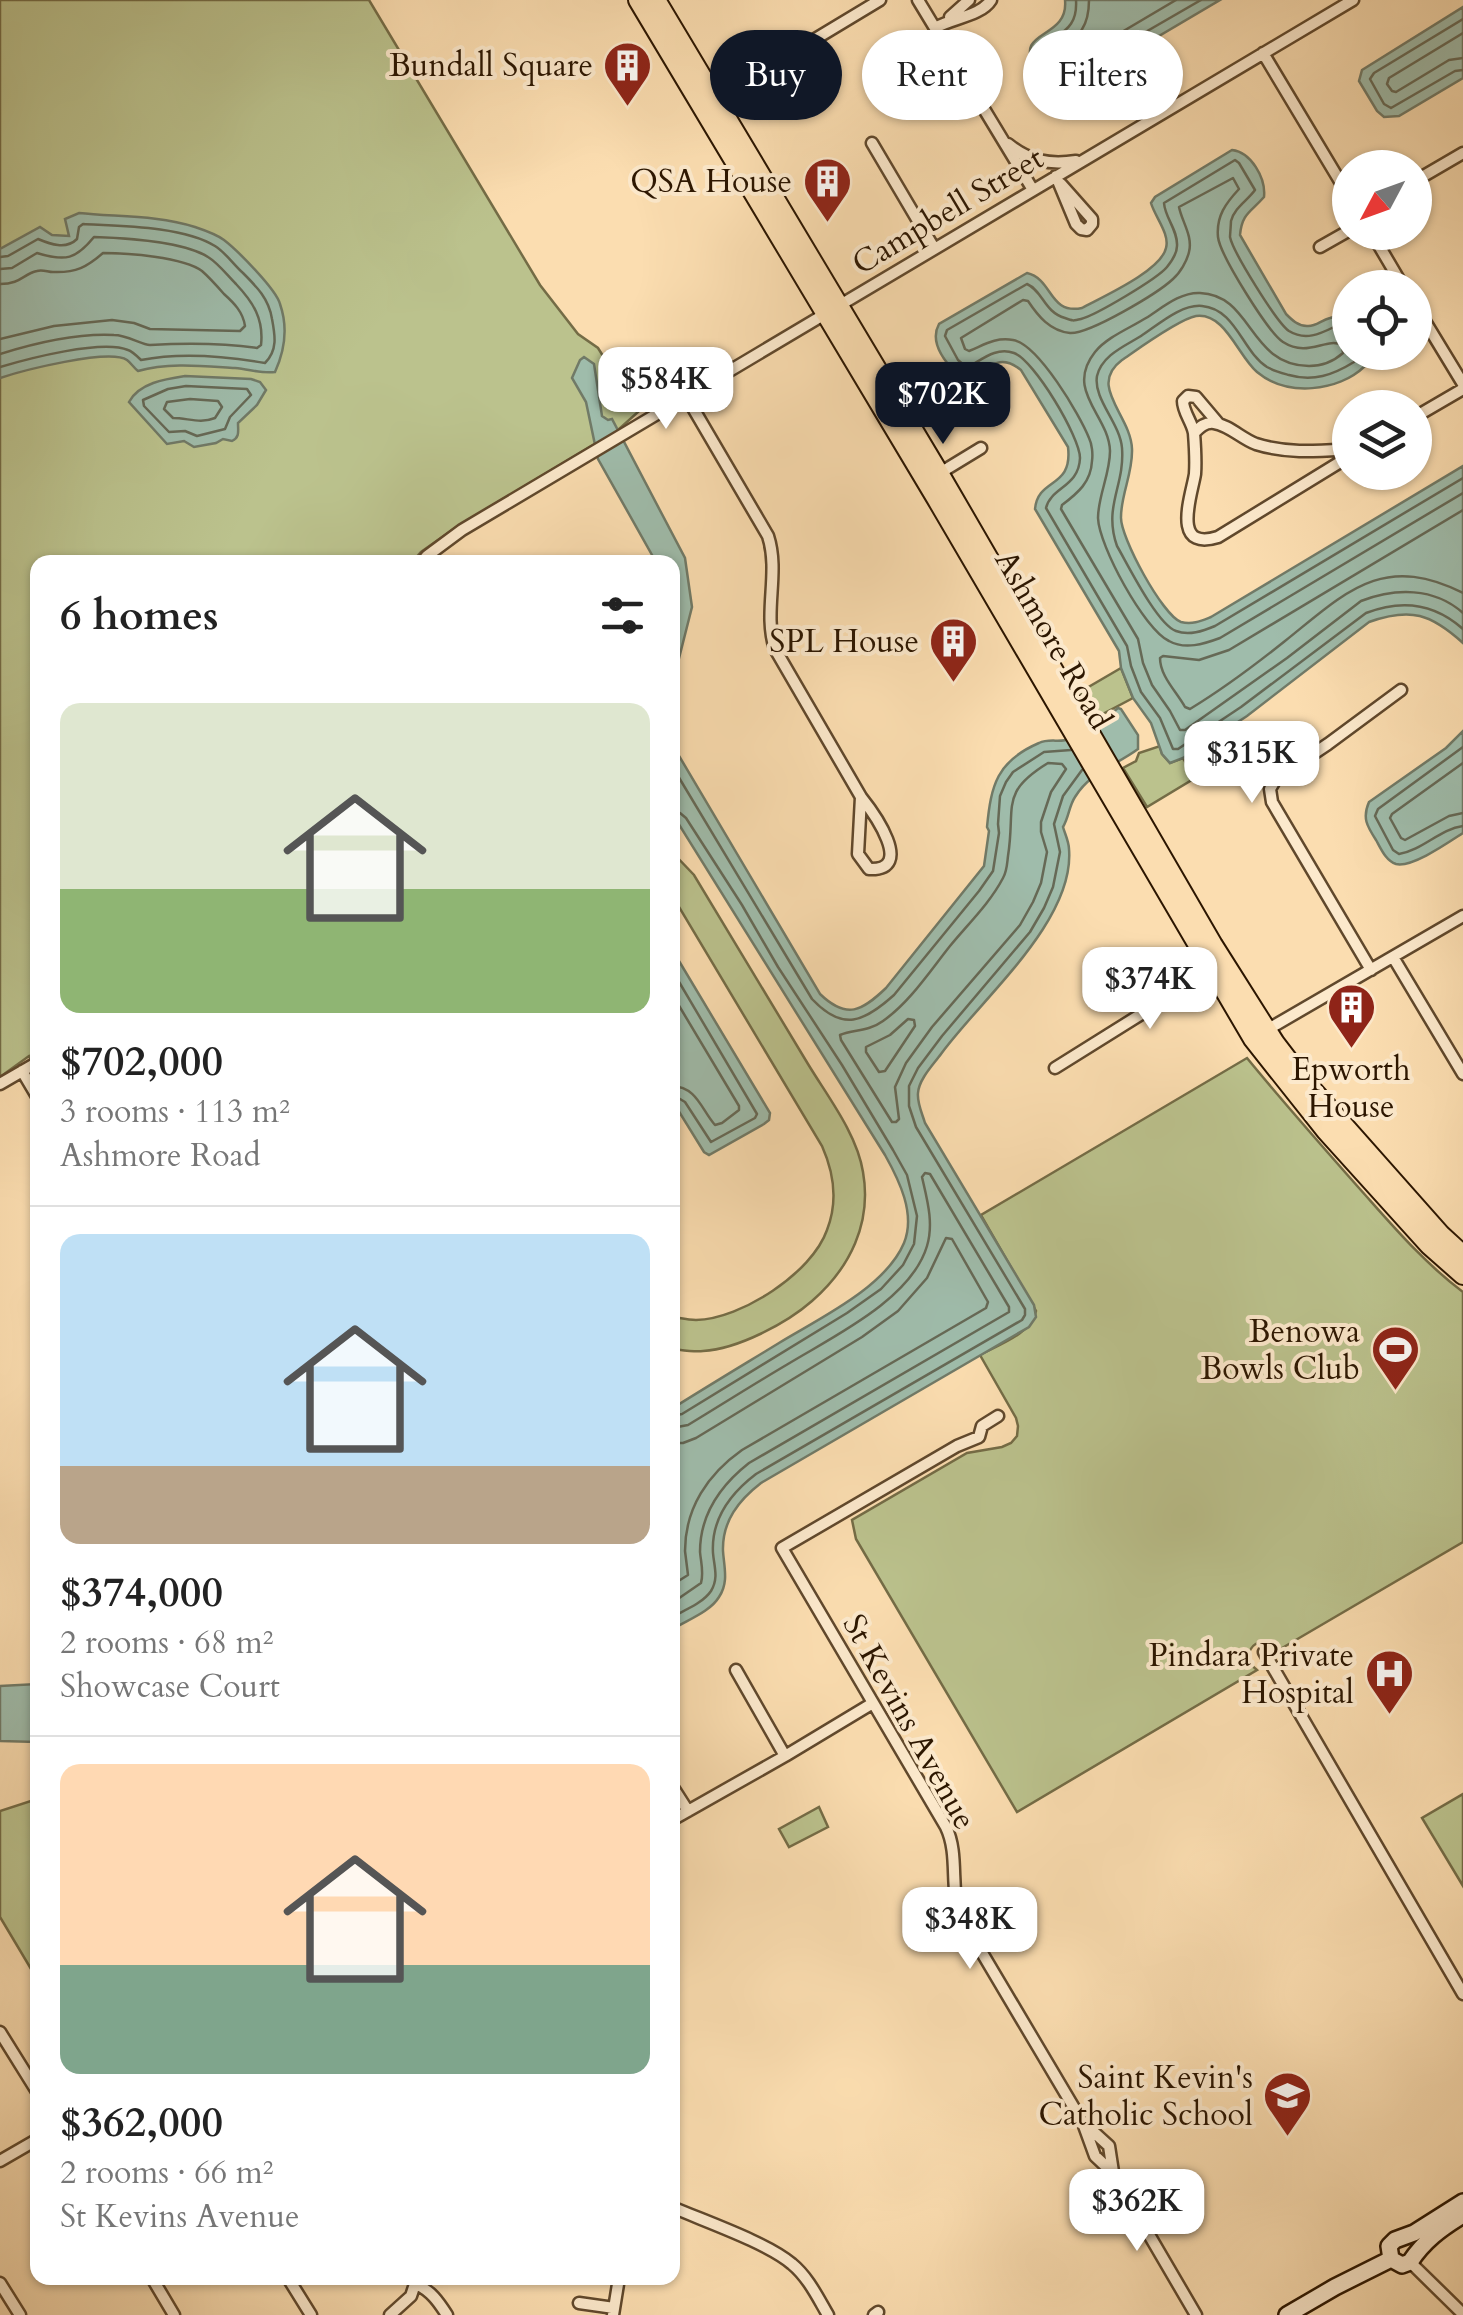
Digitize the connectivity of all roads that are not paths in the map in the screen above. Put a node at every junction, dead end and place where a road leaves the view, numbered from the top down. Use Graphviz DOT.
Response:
graph roads {
  1 [pos="638,0"];
  2 [pos="656,0"];
  3 [pos="880,0"];
  4 [pos="918,0"];
  5 [pos="969,0"];
  6 [pos="991,0"];
  7 [pos="1353,0"];
  8 [pos="940,24"];
  9 [pos="830,30"];
  10 [pos="1264,53"];
  11 [pos="1000,136"];
  12 [pos="872,143"];
  13 [pos="1463,153"];
  14 [pos="1082,160"];
  15 [pos="1332,168"];
  16 [pos="1432,171"];
  17 [pos="1032,190"];
  18 [pos="1332,240"];
  19 [pos="1320,247"];
  20 [pos="934,248"];
  21 [pos="832,308"];
  22 [pos="1432,334"];
  23 [pos="1463,386"];
  24 [pos="686,396"];
  25 [pos="1432,406"];
  26 [pos="1219,424"];
  27 [pos="1194,433"];
  28 [pos="981,448"];
  29 [pos="1312,452"];
  30 [pos="1332,452"];
  31 [pos="1332,466"];
  32 [pos="1318,476"];
  33 [pos="932,477"];
  34 [pos="431,555"];
  35 [pos="1401,690"];
  36 [pos="861,797"];
  37 [pos="1463,916"];
  38 [pos="1393,957"];
  39 [pos="1218,967"];
  40 [pos="1370,970"];
  41 [pos="1260,1034"];
  42 [pos="30,1066"];
  43 [pos="1055,1068"];
  44 [pos="22,1071"];
  45 [pos="1463,1074"];
  46 [pos="0,1084"];
  47 [pos="30,1084"];
  48 [pos="1460,1249"];
  49 [pos="1463,1275"];
  50 [pos="998,1416"];
  51 [pos="1264,1652"];
  52 [pos="736,1670"];
  53 [pos="873,1703"];
  54 [pos="785,1756"];
  55 [pos="680,1798"];
  56 [pos="688,1811"];
  57 [pos="680,1816"];
  58 [pos="1463,1994"];
  59 [pos="0,2032"];
  60 [pos="30,2080"];
  61 [pos="1084,2123"];
  62 [pos="30,2144"];
  63 [pos="1104,2144"];
  64 [pos="1094,2152"];
  65 [pos="0,2161"];
  66 [pos="1113,2174"];
  67 [pos="1463,2202"];
  68 [pos="680,2210"];
  69 [pos="1463,2215"];
  70 [pos="1403,2238"];
  71 [pos="1413,2257"];
  72 [pos="1391,2259"];
  73 [pos="0,2283"];
  74 [pos="156,2285"];
  75 [pos="292,2285"];
  76 [pos="415,2285"];
  77 [pos="421,2285"];
  78 [pos="618,2285"];
  79 [pos="578,2304"];
  80 [pos="614,2312"];
  81 [pos="1463,2314"];
  82 [pos="20,2315"];
  83 [pos="174,2315"];
  84 [pos="311,2315"];
  85 [pos="390,2315"];
  86 [pos="447,2315"];
  87 [pos="828,2315"];
  88 [pos="1196,2315"];
  89 [pos="1287,2315"];
  1 -- 21 [label="main road, Ashmore Road"];
  2 -- 21 [label="main road, Ashmore Road"];
  3 -- 9 [label="street"];
  4 -- 8 [label="street"];
  5 -- 8 [label="street"];
  6 -- 8 [label="street"];
  7 -- 10 [label="street, Campbell Street"];
  8 -- 11 [label="street"];
  10 -- 14 [label="street, Campbell Street"];
  10 -- 15 [label="street"];
  11 -- 14 [label="street"];
  11 -- 17 [label="street"];
  12 -- 20 [label="street"];
  13 -- 16 [label="street"];
  14 -- 17 [label="street, Campbell Street"];
  17 -- 20 [label="street, Campbell Street"];
  18 -- 19 [label="street"];
  20 -- 21 [label="street, Campbell Street"];
  21 -- 24 [label="street, Campbell Street"];
  21 -- 33 [label="main road, Ashmore Road"];
  22 -- 23 [label="street"];
  23 -- 25 [label="street"];
  24 -- 34 [label="street, Campbell Street"];
  24 -- 36 [label="street"];
  26 -- 27 [label="street"];
  26 -- 27 [label="street"];
  26 -- 29 [label="street"];
  27 -- 32 [label="street"];
  28 -- 33 [label="street"];
  29 -- 30 [label="street"];
  29 -- 32 [label="street"];
  31 -- 32 [label="street"];
  33 -- 39 [label="main road, Ashmore Road"];
  35 -- 40 [label="street"];
  36 -- 36 [label="street"];
  37 -- 38 [label="street"];
  38 -- 40 [label="street"];
  38 -- 45 [label="street"];
  39 -- 41 [label="main road, Ashmore Road"];
  39 -- 43 [label="street"];
  40 -- 41 [label="street"];
  41 -- 48 [label="main road, Ashmore Road"];
  41 -- 49 [label="main road, Ashmore Road"];
  42 -- 44 [label="street"];
  44 -- 46 [label="street"];
  44 -- 47 [label="street"];
  50 -- 53 [label="street, St Kevins Avenue"];
  51 -- 58 [label="street"];
  52 -- 54 [label="street"];
  53 -- 54 [label="street"];
  53 -- 61 [label="street, St Kevins Avenue"];
  54 -- 56 [label="street"];
  55 -- 56 [label="street"];
  56 -- 57 [label="street"];
  59 -- 60 [label="street"];
  61 -- 63 [label="street, St Kevins Avenue"];
  61 -- 64 [label="street, St Kevins Avenue"];
  62 -- 65 [label="street"];
  63 -- 64 [label="street"];
  63 -- 66 [label="street, St Kevins Avenue"];
  64 -- 66 [label="street, St Kevins Avenue"];
  66 -- 88 [label="street, St Kevins Avenue"];
  67 -- 70 [label="main road"];
  68 -- 87 [label="street"];
  69 -- 71 [label="main road"];
  70 -- 71 [label="main road"];
  70 -- 72 [label="main road"];
  71 -- 72 [label="main road"];
  71 -- 81 [label="street"];
  72 -- 89 [label="main road"];
  73 -- 82 [label="street"];
  74 -- 83 [label="street"];
  75 -- 84 [label="street"];
  76 -- 85 [label="street"];
  77 -- 86 [label="street"];
  78 -- 80 [label="street"];
  79 -- 80 [label="street"];
}
